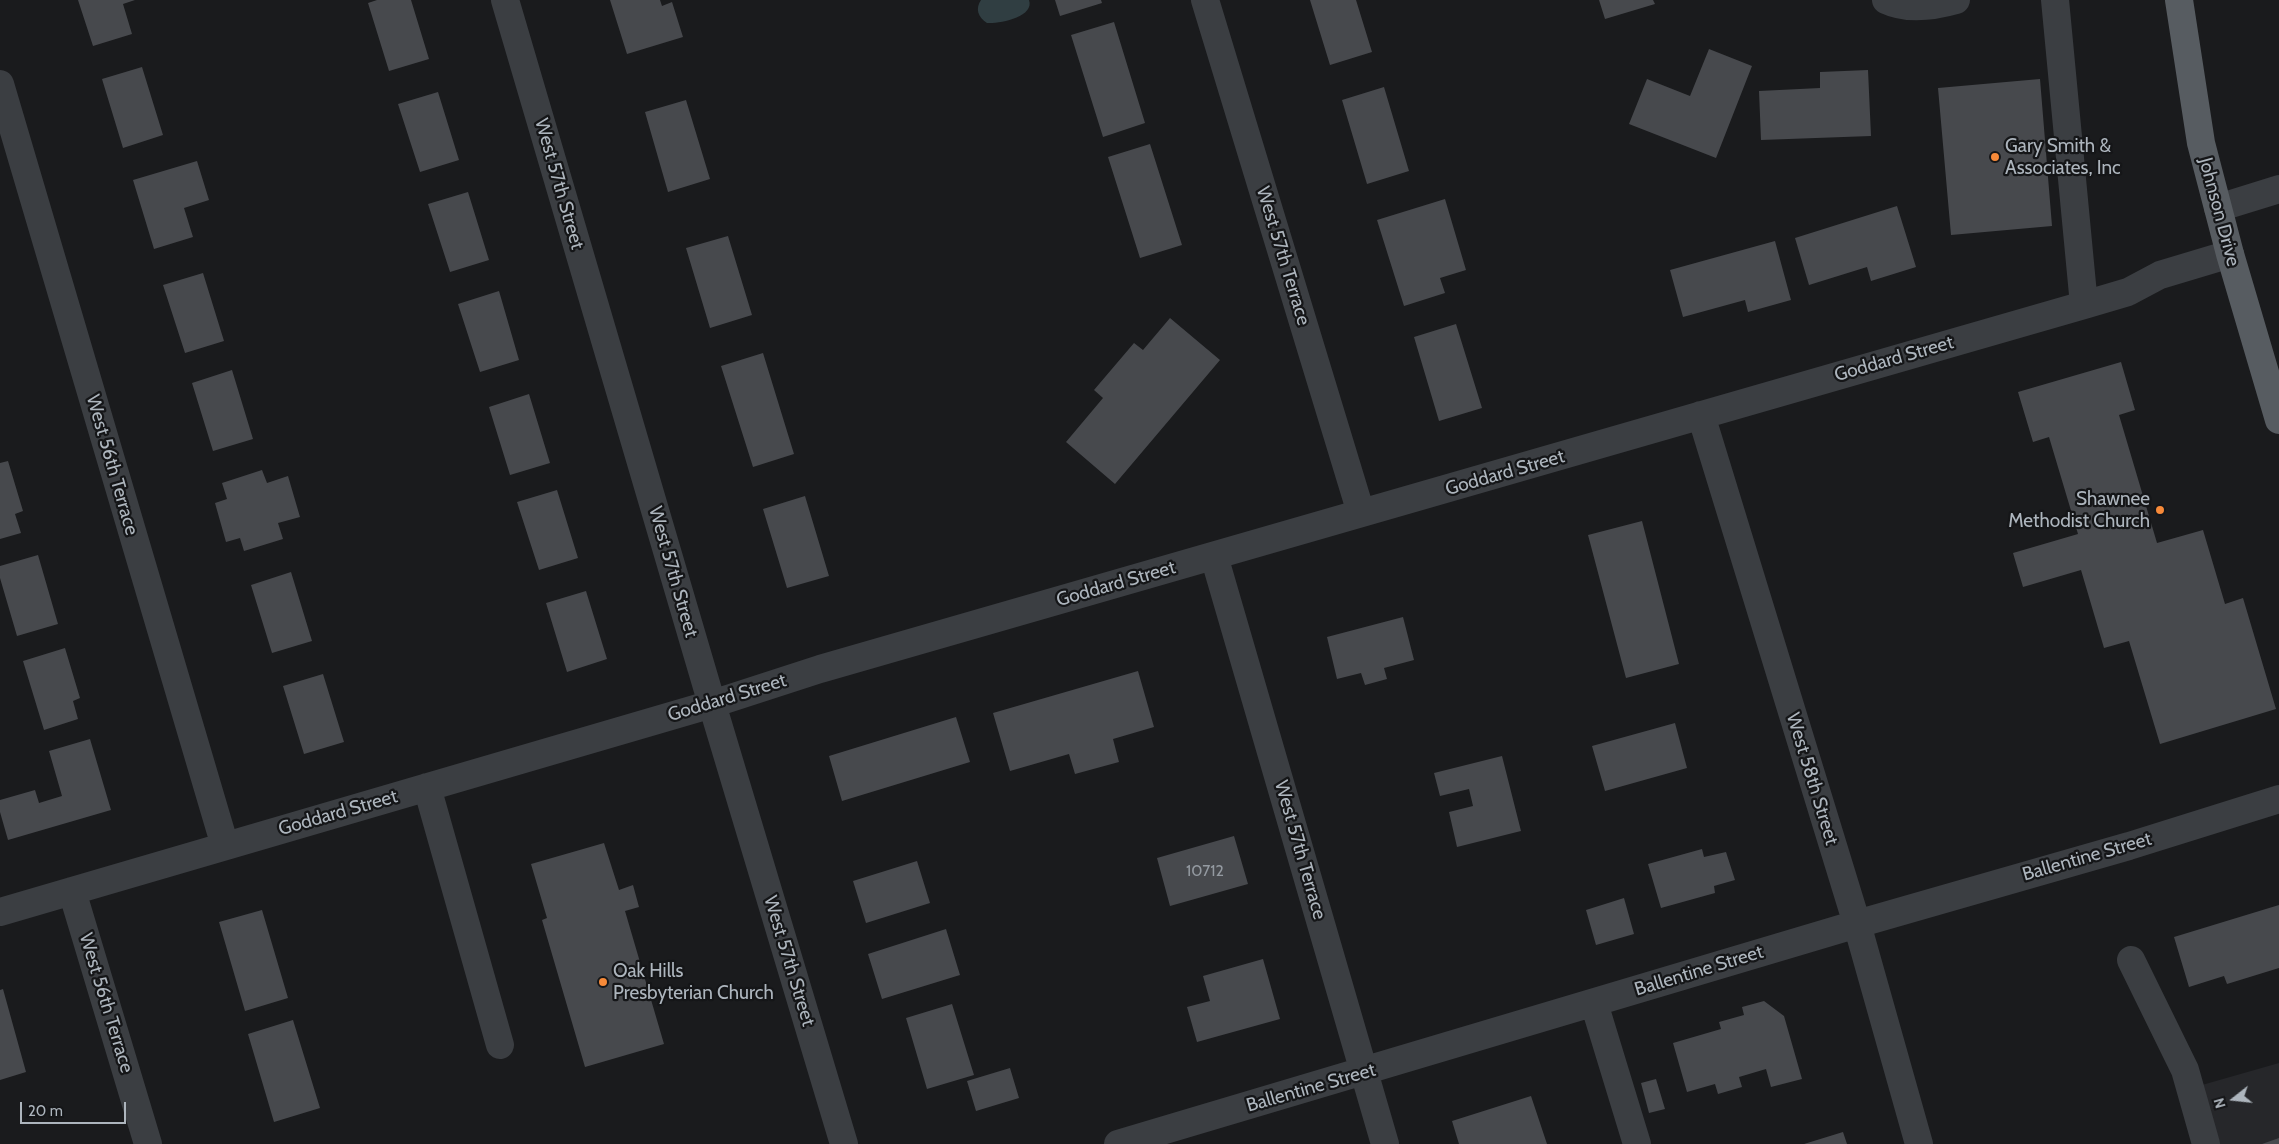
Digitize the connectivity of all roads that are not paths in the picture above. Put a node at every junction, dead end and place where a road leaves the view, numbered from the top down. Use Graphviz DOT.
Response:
graph roads {
  1 [pos="505,0"];
  2 [pos="1205,0"];
  3 [pos="1886,0"];
  4 [pos="1956,0"];
  5 [pos="2055,0"];
  6 [pos="2179,0"];
  7 [pos="0,84"];
  8 [pos="2279,189"];
  9 [pos="2218,208"];
  10 [pos="2230,254"];
  11 [pos="2084,305"];
  12 [pos="1701,415"];
  13 [pos="2279,420"];
  14 [pos="1361,513"];
  15 [pos="1214,556"];
  16 [pos="712,704"];
  17 [pos="427,787"];
  18 [pos="2279,799"];
  19 [pos="225,846"];
  20 [pos="72,891"];
  21 [pos="0,912"];
  22 [pos="1857,924"];
  23 [pos="2131,960"];
  24 [pos="1594,1003"];
  25 [pos="500,1045"];
  26 [pos="1364,1072"];
  27 [pos="148,1144"];
  28 [pos="844,1144"];
  29 [pos="1118,1144"];
  30 [pos="1385,1144"];
  31 [pos="1636,1144"];
  32 [pos="1919,1144"];
  33 [pos="2206,1144"];
  1 -- 16 [label="street, West 57th Street"];
  2 -- 14 [label="street, West 57th Terrace"];
  3 -- 4 [label="street"];
  5 -- 11 [label="street"];
  6 -- 9 [label="main road, Johnson Drive"];
  7 -- 19 [label="street, West 56th Terrace"];
  8 -- 9 [label="street"];
  9 -- 10 [label="main road, Johnson Drive"];
  10 -- 11 [label="street, Goddard Street"];
  10 -- 13 [label="main road, Johnson Drive"];
  11 -- 12 [label="street, Goddard Street"];
  12 -- 14 [label="street, Goddard Street"];
  12 -- 22 [label="street, West 58th Street"];
  14 -- 15 [label="street, Goddard Street"];
  15 -- 16 [label="street, Goddard Street"];
  15 -- 26 [label="street, West 57th Terrace"];
  16 -- 17 [label="street, Goddard Street"];
  16 -- 28 [label="street, West 57th Street"];
  17 -- 19 [label="street, Goddard Street"];
  17 -- 25 [label="street"];
  18 -- 22 [label="street, Ballentine Street"];
  19 -- 20 [label="street, Goddard Street"];
  20 -- 21 [label="street, Goddard Street"];
  20 -- 27 [label="street, West 56th Terrace"];
  22 -- 24 [label="street, Ballentine Street"];
  22 -- 32 [label="street, West 58th Street"];
  23 -- 33 [label="street"];
  24 -- 26 [label="street, Ballentine Street"];
  24 -- 31 [label="street"];
  26 -- 29 [label="street, Ballentine Street"];
  26 -- 30 [label="street, West 57th Terrace"];
}
